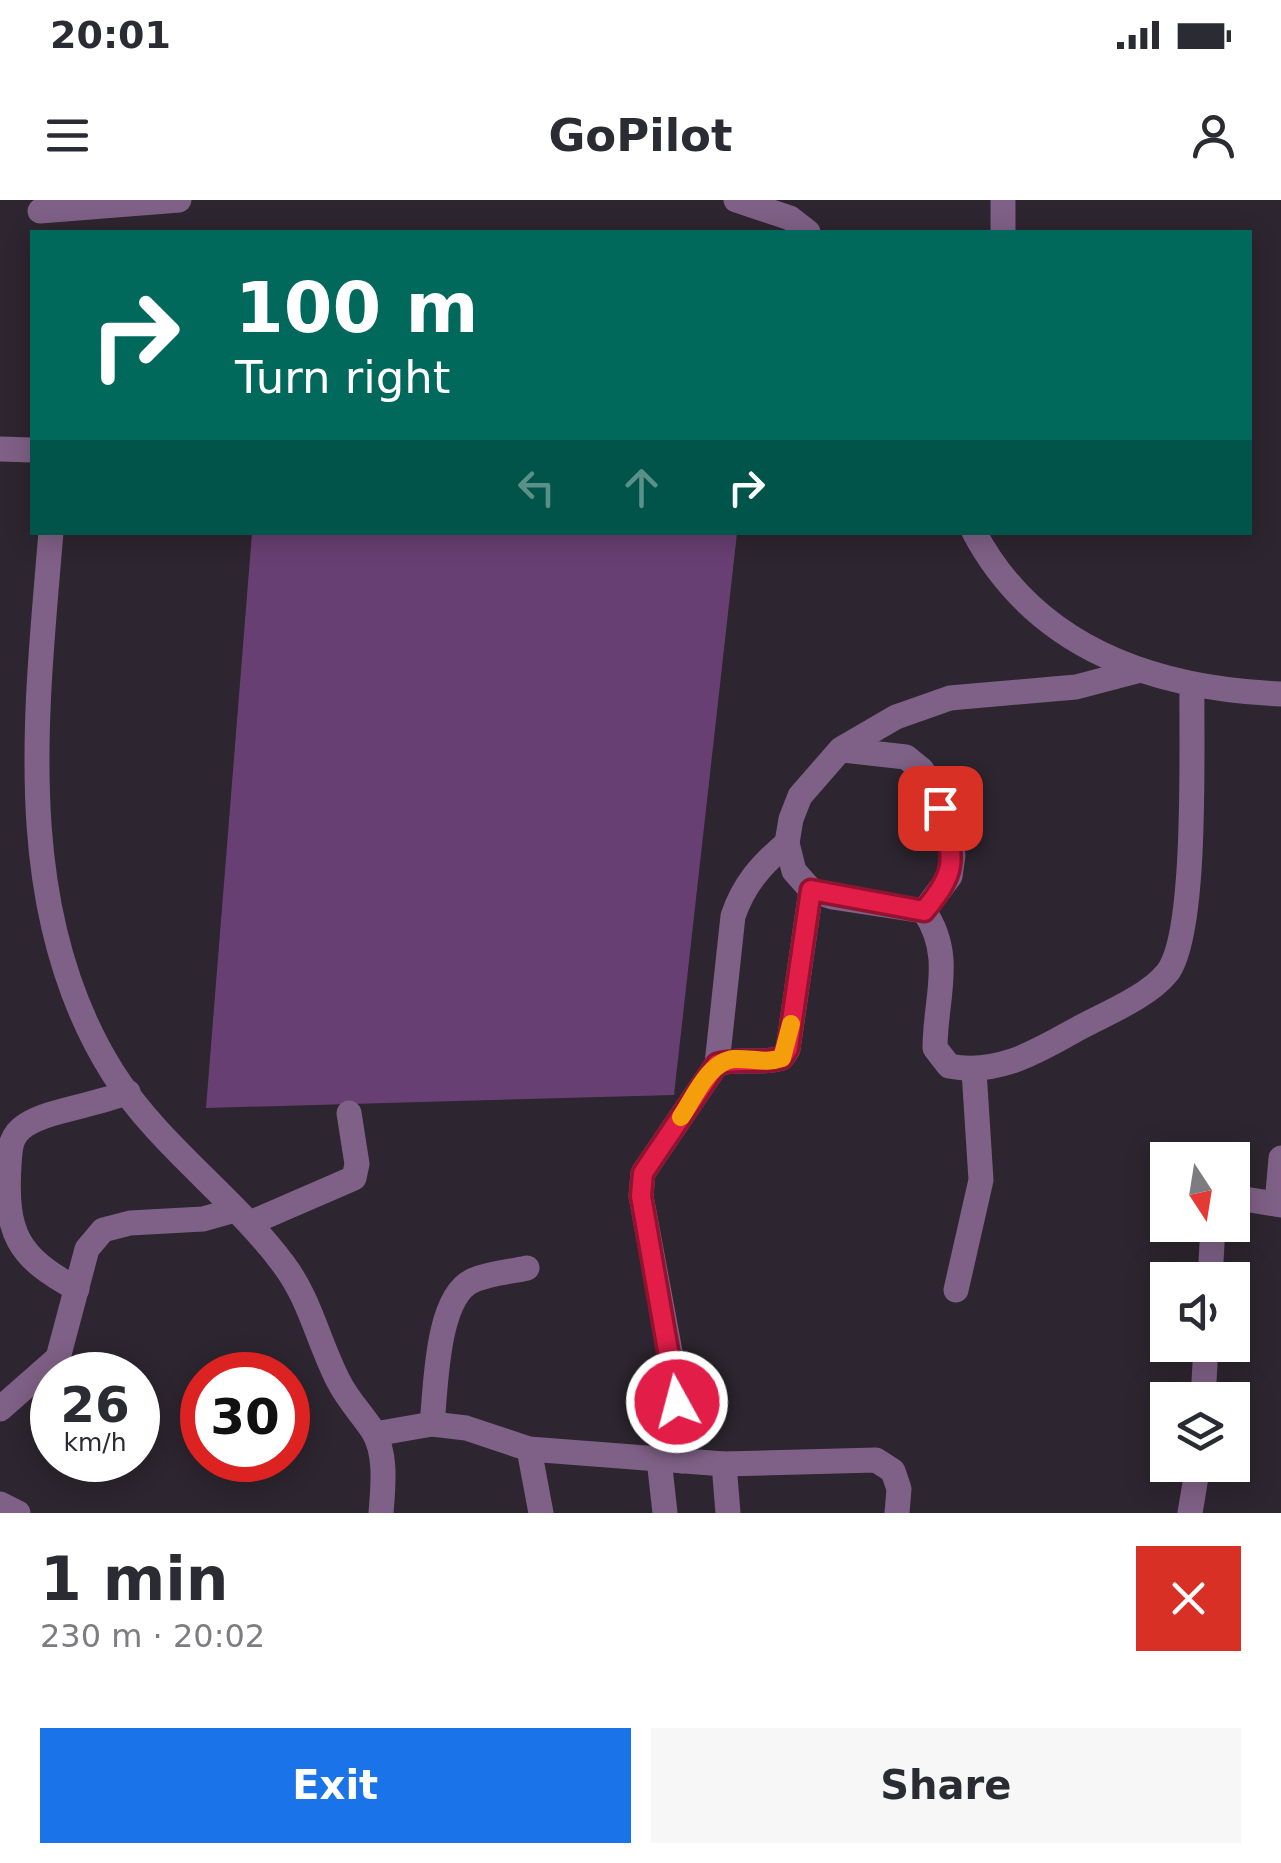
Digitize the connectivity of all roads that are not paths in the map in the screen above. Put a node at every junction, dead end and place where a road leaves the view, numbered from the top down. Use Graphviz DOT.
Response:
graph roads {
  1 [pos="179,200"];
  2 [pos="736,200"];
  3 [pos="1004,200"];
  4 [pos="86,204"];
  5 [pos="35,215"];
  6 [pos="799,217"];
  7 [pos="1003,230"];
  8 [pos="0,449"];
  9 [pos="30,450"];
  10 [pos="51,535"];
  11 [pos="976,535"];
  12 [pos="1137,671"];
  13 [pos="1192,686"];
  14 [pos="1281,694"];
  15 [pos="841,750"];
  16 [pos="786,843"];
  17 [pos="811,890"];
  18 [pos="924,911"];
  19 [pos="717,1064"];
  20 [pos="974,1071"];
  21 [pos="128,1092"];
  22 [pos="349,1113"];
  23 [pos="1281,1158"];
  24 [pos="1250,1200"];
  25 [pos="1279,1204"];
  26 [pos="242,1216"];
  27 [pos="527,1268"];
  28 [pos="77,1289"];
  29 [pos="956,1290"];
  30 [pos="0,1409"];
  31 [pos="432,1424"];
  32 [pos="375,1434"];
  33 [pos="529,1450"];
  34 [pos="671,1460"];
  35 [pos="724,1464"];
  36 [pos="1195,1482"];
  37 [pos="0,1504"];
  38 [pos="18,1513"];
  39 [pos="381,1513"];
  40 [pos="540,1513"];
  41 [pos="665,1513"];
  42 [pos="728,1513"];
  43 [pos="897,1513"];
  44 [pos="1190,1513"];
  1 -- 4 [label="street"];
  2 -- 6 [label="street"];
  3 -- 7 [label="street"];
  4 -- 5 [label="street"];
  8 -- 9 [label="street"];
  10 -- 21 [label="street"];
  11 -- 12 [label="street"];
  12 -- 13 [label="street"];
  12 -- 15 [label="street"];
  13 -- 14 [label="street"];
  13 -- 20 [label="street"];
  15 -- 16 [label="street"];
  15 -- 18 [label="street"];
  16 -- 17 [label="street"];
  16 -- 19 [label="street"];
  17 -- 18 [label="street"];
  17 -- 19 [label="street"];
  18 -- 20 [label="street"];
  19 -- 34 [label="street"];
  20 -- 29 [label="street"];
  21 -- 26 [label="street"];
  21 -- 28 [label="street"];
  22 -- 26 [label="street"];
  23 -- 25 [label="street"];
  24 -- 25 [label="street"];
  26 -- 28 [label="street"];
  26 -- 32 [label="street"];
  27 -- 31 [label="street"];
  28 -- 30 [label="street"];
  31 -- 32 [label="street"];
  31 -- 33 [label="street"];
  32 -- 39 [label="street"];
  33 -- 34 [label="street"];
  33 -- 40 [label="street"];
  34 -- 35 [label="street"];
  34 -- 41 [label="street"];
  35 -- 42 [label="street"];
  35 -- 43 [label="street"];
  36 -- 44 [label="street"];
  37 -- 38 [label="street"];
}
